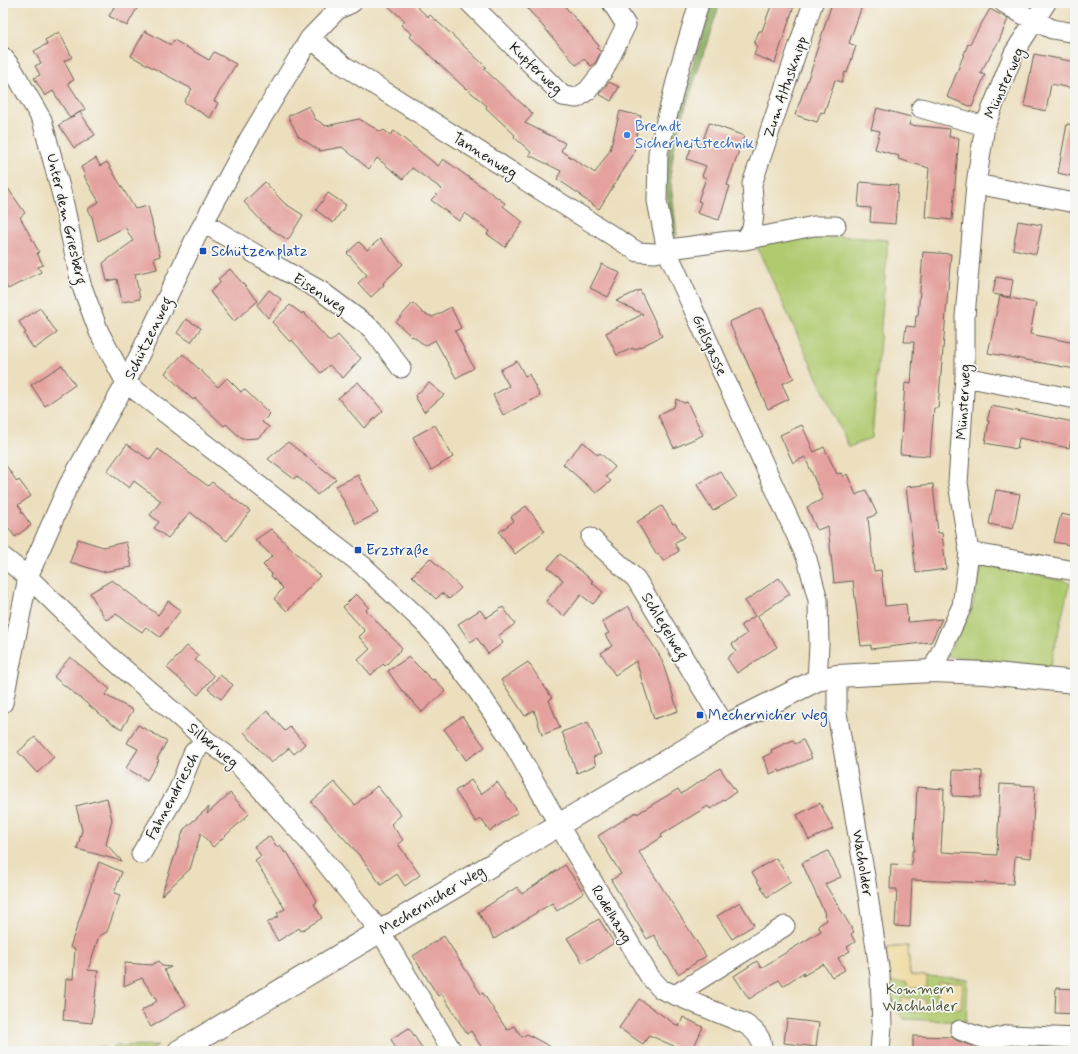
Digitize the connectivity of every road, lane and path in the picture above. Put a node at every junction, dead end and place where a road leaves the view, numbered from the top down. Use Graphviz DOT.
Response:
graph roads {
  1 [pos="352,3"];
  2 [pos="470,3"];
  3 [pos="612,3"];
  4 [pos="699,3"];
  5 [pos="813,3"];
  6 [pos="1004,3"];
  7 [pos="1046,3"];
  8 [pos="1036,20"];
  9 [pos="1075,33"];
  10 [pos="310,38"];
  11 [pos="3,57"];
  12 [pos="921,108"];
  13 [pos="985,126"];
  14 [pos="976,184"];
  15 [pos="1075,203"];
  16 [pos="204,223"];
  17 [pos="836,226"];
  18 [pos="745,240"];
  19 [pos="667,251"];
  20 [pos="401,368"];
  21 [pos="965,378"];
  22 [pos="126,383"];
  23 [pos="1075,398"];
  24 [pos="591,538"];
  25 [pos="970,552"];
  26 [pos="3,557"];
  27 [pos="1075,571"];
  28 [pos="28,577"];
  29 [pos="932,671"];
  30 [pos="827,678"];
  31 [pos="1075,682"];
  32 [pos="3,702"];
  33 [pos="726,726"];
  34 [pos="206,740"];
  35 [pos="559,825"];
  36 [pos="141,854"];
  37 [pos="785,926"];
  38 [pos="380,931"];
  39 [pos="675,995"];
  40 [pos="960,1030"];
  41 [pos="1075,1038"];
  42 [pos="990,1046"];
  43 [pos="179,1051"];
  44 [pos="452,1051"];
  45 [pos="762,1051"];
  46 [pos="880,1051"];
  1 -- 10 [label="street, Schützenweg"];
  2 -- 3 [label="street, Kupferweg"];
  4 -- 19 [label="street, Gielsgasse"];
  5 -- 18 [label="street, Zum Altusknipp"];
  6 -- 8 [label="street"];
  7 -- 8 [label="street, Münsterweg"];
  8 -- 9 [label="street"];
  8 -- 13 [label="street, Münsterweg"];
  10 -- 16 [label="street, Schützenweg"];
  10 -- 19 [label="street, Tannenweg"];
  11 -- 22 [label="street, Unter dem Griesberg"];
  12 -- 13 [label="street, Münsterweg"];
  13 -- 14 [label="street, Münsterweg"];
  14 -- 15 [label="street"];
  14 -- 21 [label="street, Münsterweg"];
  16 -- 20 [label="street, Eisenweg"];
  16 -- 22 [label="street, Schützenweg"];
  17 -- 18 [label="street"];
  18 -- 19 [label="street"];
  19 -- 30 [label="street, Gielsgasse"];
  21 -- 23 [label="street"];
  21 -- 25 [label="street, Münsterweg"];
  22 -- 28 [label="street, Schützenweg"];
  22 -- 35 [label="street"];
  24 -- 33 [label="street, Schlegelweg"];
  25 -- 27 [label="street"];
  25 -- 29 [label="street, Münsterweg"];
  26 -- 28 [label="street, Silberweg"];
  28 -- 32 [label="street, Schützenweg"];
  28 -- 34 [label="street, Silberweg"];
  29 -- 30 [label="street, Mechernicher Weg"];
  29 -- 31 [label="street, Mechernicher Weg"];
  30 -- 33 [label="street, Mechernicher Weg"];
  30 -- 46 [label="street, Wacholder"];
  33 -- 35 [label="street, Mechernicher Weg"];
  34 -- 36 [label="street, Fahnendriesch"];
  34 -- 38 [label="street, Silberweg"];
  35 -- 38 [label="street, Mechernicher Weg"];
  35 -- 39 [label="street, Rodelhang"];
  37 -- 39 [label="street"];
  38 -- 43 [label="street, Mechernicher Weg"];
  38 -- 44 [label="street"];
  39 -- 45 [label="street, Rodelhang"];
  40 -- 42 [label="street"];
  41 -- 42 [label="street"];
}
